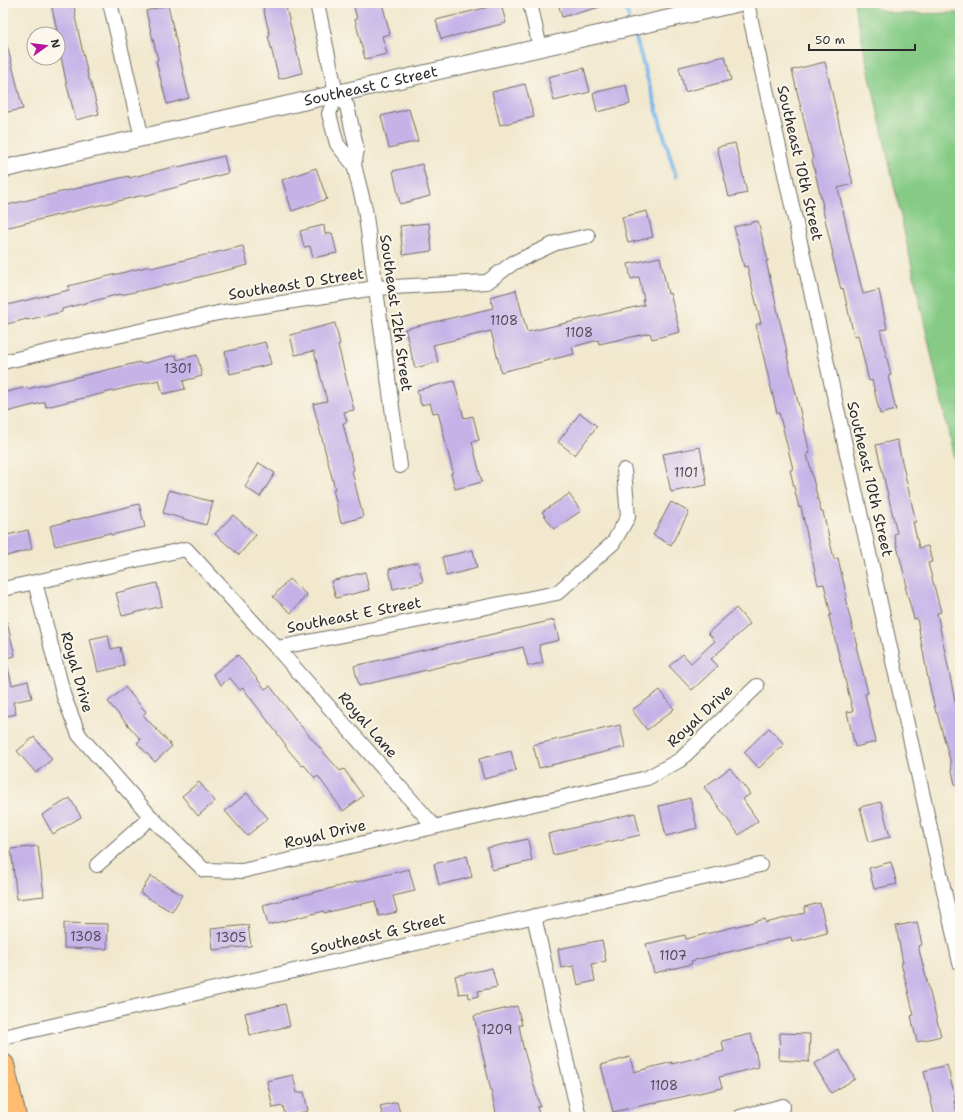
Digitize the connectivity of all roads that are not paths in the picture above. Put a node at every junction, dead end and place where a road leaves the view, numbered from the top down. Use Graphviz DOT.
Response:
graph roads {
  1 [pos="110,3"];
  2 [pos="317,3"];
  3 [pos="530,3"];
  4 [pos="738,3"];
  5 [pos="746,3"];
  6 [pos="540,48"];
  7 [pos="336,94"];
  8 [pos="142,138"];
  9 [pos="354,165"];
  10 [pos="3,169"];
  11 [pos="588,236"];
  12 [pos="375,288"];
  13 [pos="3,362"];
  14 [pos="400,466"];
  15 [pos="624,470"];
  16 [pos="36,582"];
  17 [pos="3,590"];
  18 [pos="277,648"];
  19 [pos="757,686"];
  20 [pos="151,818"];
  21 [pos="434,826"];
  22 [pos="97,865"];
  23 [pos="760,865"];
  24 [pos="534,916"];
  25 [pos="957,937"];
  26 [pos="960,963"];
  27 [pos="3,1037"];
  28 [pos="3,1065"];
  29 [pos="783,1106"];
  30 [pos="10,1107"];
  31 [pos="579,1117"];
  32 [pos="740,1117"];
  1 -- 8 [label="street"];
  2 -- 7 [label="street, Southeast 12th Street"];
  3 -- 6 [label="street"];
  4 -- 6 [label="street, Southeast C Street"];
  5 -- 25 [label="street, Southeast 10th Street"];
  6 -- 7 [label="street, Southeast C Street"];
  7 -- 8 [label="street, Southeast C Street"];
  7 -- 9 [label="street, Southeast 12th Street"];
  7 -- 9 [label="street, Southeast 12th Street"];
  8 -- 10 [label="street, Southeast C Street"];
  9 -- 12 [label="street, Southeast 12th Street"];
  11 -- 12 [label="street, Southeast D Street"];
  12 -- 13 [label="street, Southeast D Street"];
  12 -- 14 [label="street, Southeast 12th Street"];
  15 -- 18 [label="street, Southeast E Street"];
  16 -- 17 [label="street, Southeast E Street"];
  16 -- 18 [label="street, Southeast E Street"];
  16 -- 20 [label="street, Royal Drive"];
  18 -- 21 [label="street, Royal Lane"];
  19 -- 21 [label="street, Royal Drive"];
  20 -- 21 [label="street, Royal Drive"];
  20 -- 22 [label="street"];
  23 -- 24 [label="street, Southeast G Street"];
  24 -- 27 [label="street, Southeast G Street"];
  24 -- 31 [label="street"];
  25 -- 26 [label="street, Southeast 10th Street"];
  28 -- 30 [label="main road"];
  29 -- 32 [label="street"];
}
